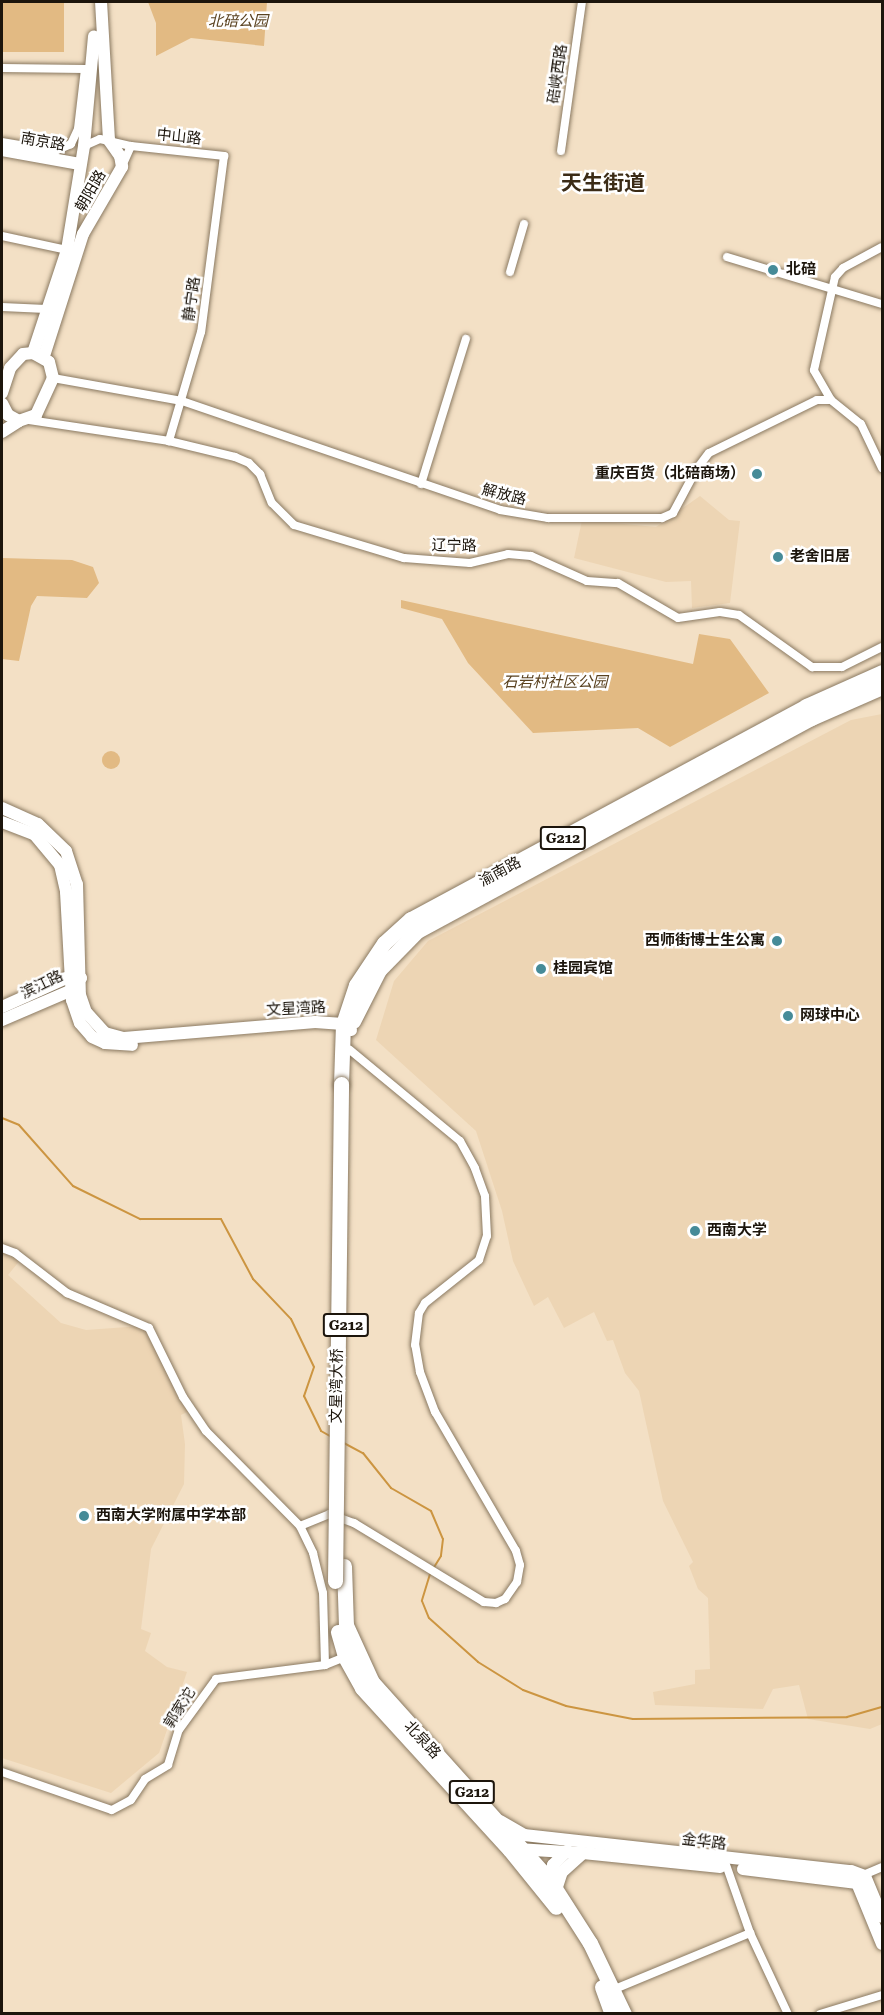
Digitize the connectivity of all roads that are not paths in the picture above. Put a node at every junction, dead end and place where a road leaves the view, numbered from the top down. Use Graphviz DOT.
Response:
graph roads {
  1 [pos="93,2"];
  2 [pos="101,2"];
  3 [pos="582,2"];
  4 [pos="2,68"];
  5 [pos="87,112"];
  6 [pos="106,116"];
  7 [pos="109,140"];
  8 [pos="2,142"];
  9 [pos="84,146"];
  10 [pos="131,146"];
  11 [pos="2,150"];
  12 [pos="561,151"];
  13 [pos="224,156"];
  14 [pos="80,164"];
  15 [pos="122,167"];
  16 [pos="524,225"];
  17 [pos="2,236"];
  18 [pos="882,247"];
  19 [pos="67,250"];
  20 [pos="727,257"];
  21 [pos="510,272"];
  22 [pos="832,291"];
  23 [pos="882,304"];
  24 [pos="2,307"];
  25 [pos="46,309"];
  26 [pos="466,339"];
  27 [pos="38,355"];
  28 [pos="53,378"];
  29 [pos="2,393"];
  30 [pos="831,400"];
  31 [pos="182,401"];
  32 [pos="2,403"];
  33 [pos="24,421"];
  34 [pos="2,432"];
  35 [pos="169,441"];
  36 [pos="882,468"];
  37 [pos="421,484"];
  38 [pos="882,647"];
  39 [pos="882,672"];
  40 [pos="882,687"];
  41 [pos="2,808"];
  42 [pos="2,822"];
  43 [pos="76,977"];
  44 [pos="72,990"];
  45 [pos="2,1007"];
  46 [pos="2,1020"];
  47 [pos="345,1029"];
  48 [pos="350,1050"];
  49 [pos="345,1084"];
  50 [pos="2,1248"];
  51 [pos="300,1526"];
  52 [pos="344,1566"];
  53 [pos="335,1581"];
  54 [pos="345,1657"];
  55 [pos="325,1665"];
  56 [pos="2,1772"];
  57 [pos="498,1820"];
  58 [pos="582,1848"];
  59 [pos="517,1849"];
  60 [pos="562,1854"];
  61 [pos="726,1864"];
  62 [pos="882,1867"];
  63 [pos="865,1875"];
  64 [pos="847,1880"];
  65 [pos="551,1888"];
  66 [pos="864,1892"];
  67 [pos="882,1917"];
  68 [pos="750,1933"];
  69 [pos="882,1944"];
  70 [pos="609,1992"];
  71 [pos="882,1995"];
  72 [pos="612,2013"];
  73 [pos="624,2013"];
  74 [pos="788,2013"];
  75 [pos="820,2013"];
  1 -- 5 [label="main road"];
  2 -- 6 [label="main road, 朝阳路"];
  3 -- 12 [label="street, 碚峡西路"];
  4 -- 8 [label="street"];
  5 -- 6 [label="main road"];
  5 -- 9 [label="main road"];
  6 -- 7 [label="main road, 朝阳路"];
  7 -- 9 [label="street"];
  7 -- 10 [label="street, 中山路"];
  7 -- 15 [label="main road, 朝阳路"];
  9 -- 14 [label="main road"];
  10 -- 13 [label="street, 中山路"];
  10 -- 15 [label="street"];
  11 -- 14 [label="main road, 南京路"];
  13 -- 31 [label="street, 静宁路"];
  14 -- 19 [label="main road"];
  15 -- 27 [label="main road, 朝阳路"];
  16 -- 21 [label="street"];
  17 -- 19 [label="street"];
  18 -- 22 [label="street"];
  19 -- 25 [label="main road"];
  20 -- 22 [label="street"];
  22 -- 23 [label="street"];
  22 -- 30 [label="street"];
  24 -- 25 [label="street"];
  25 -- 27 [label="main road"];
  26 -- 37 [label="street"];
  27 -- 28 [label="main road"];
  27 -- 29 [label="main road"];
  28 -- 31 [label="street, 解放路"];
  28 -- 33 [label="main road"];
  30 -- 36 [label="street"];
  30 -- 37 [label="street, 解放路"];
  31 -- 35 [label="street, 静宁路"];
  31 -- 37 [label="street, 解放路"];
  32 -- 33 [label="main road"];
  33 -- 34 [label="main road"];
  33 -- 35 [label="street, 辽宁路"];
  35 -- 38 [label="street, 辽宁路"];
  39 -- 47 [label="highway, 渝南路 / G212"];
  40 -- 47 [label="highway, 渝南路 / G212"];
  41 -- 43 [label="main road, 文星湾路"];
  42 -- 43 [label="main road, 文星湾路"];
  43 -- 44 [label="main road, 文星湾路"];
  43 -- 45 [label="main road, 滨江路"];
  43 -- 47 [label="main road, 文星湾路"];
  44 -- 46 [label="main road, 滨江路"];
  44 -- 47 [label="main road, 文星湾路"];
  47 -- 48 [label="highway, 渝南路 / G212"];
  47 -- 49 [label="highway, 渝南路 / G212"];
  48 -- 49 [label="highway, 渝南路 / G212"];
  48 -- 51 [label="street"];
  49 -- 52 [label="highway, 文星湾大桥 / G212"];
  49 -- 53 [label="highway, 文星湾大桥 / G212, bridge"];
  50 -- 51 [label="street"];
  51 -- 55 [label="street"];
  52 -- 57 [label="highway, 北泉路 / G212"];
  53 -- 54 [label="highway, 北泉路 / G212"];
  54 -- 55 [label="street, 郭家沱"];
  54 -- 59 [label="highway, 北泉路 / G212"];
  55 -- 56 [label="street, 郭家沱"];
  57 -- 58 [label="main road, 金华路"];
  57 -- 59 [label="highway, 北泉路 / G212"];
  58 -- 60 [label="main road"];
  58 -- 61 [label="main road, 金华路"];
  58 -- 65 [label="main road"];
  59 -- 60 [label="main road"];
  59 -- 65 [label="highway, 北泉路 / G212"];
  60 -- 65 [label="main road"];
  61 -- 63 [label="main road, 金华路"];
  61 -- 64 [label="main road, 金华路"];
  61 -- 68 [label="street"];
  62 -- 63 [label="street"];
  63 -- 64 [label="street"];
  63 -- 66 [label="street"];
  63 -- 67 [label="main road"];
  64 -- 66 [label="main road, 金华路"];
  65 -- 70 [label="highway, 北泉路 / G212"];
  66 -- 69 [label="main road"];
  68 -- 70 [label="street"];
  68 -- 74 [label="street"];
  70 -- 72 [label="highway, 北泉路 / G212"];
  70 -- 73 [label="highway, 北泉路 / G212"];
  71 -- 75 [label="street"];
}
